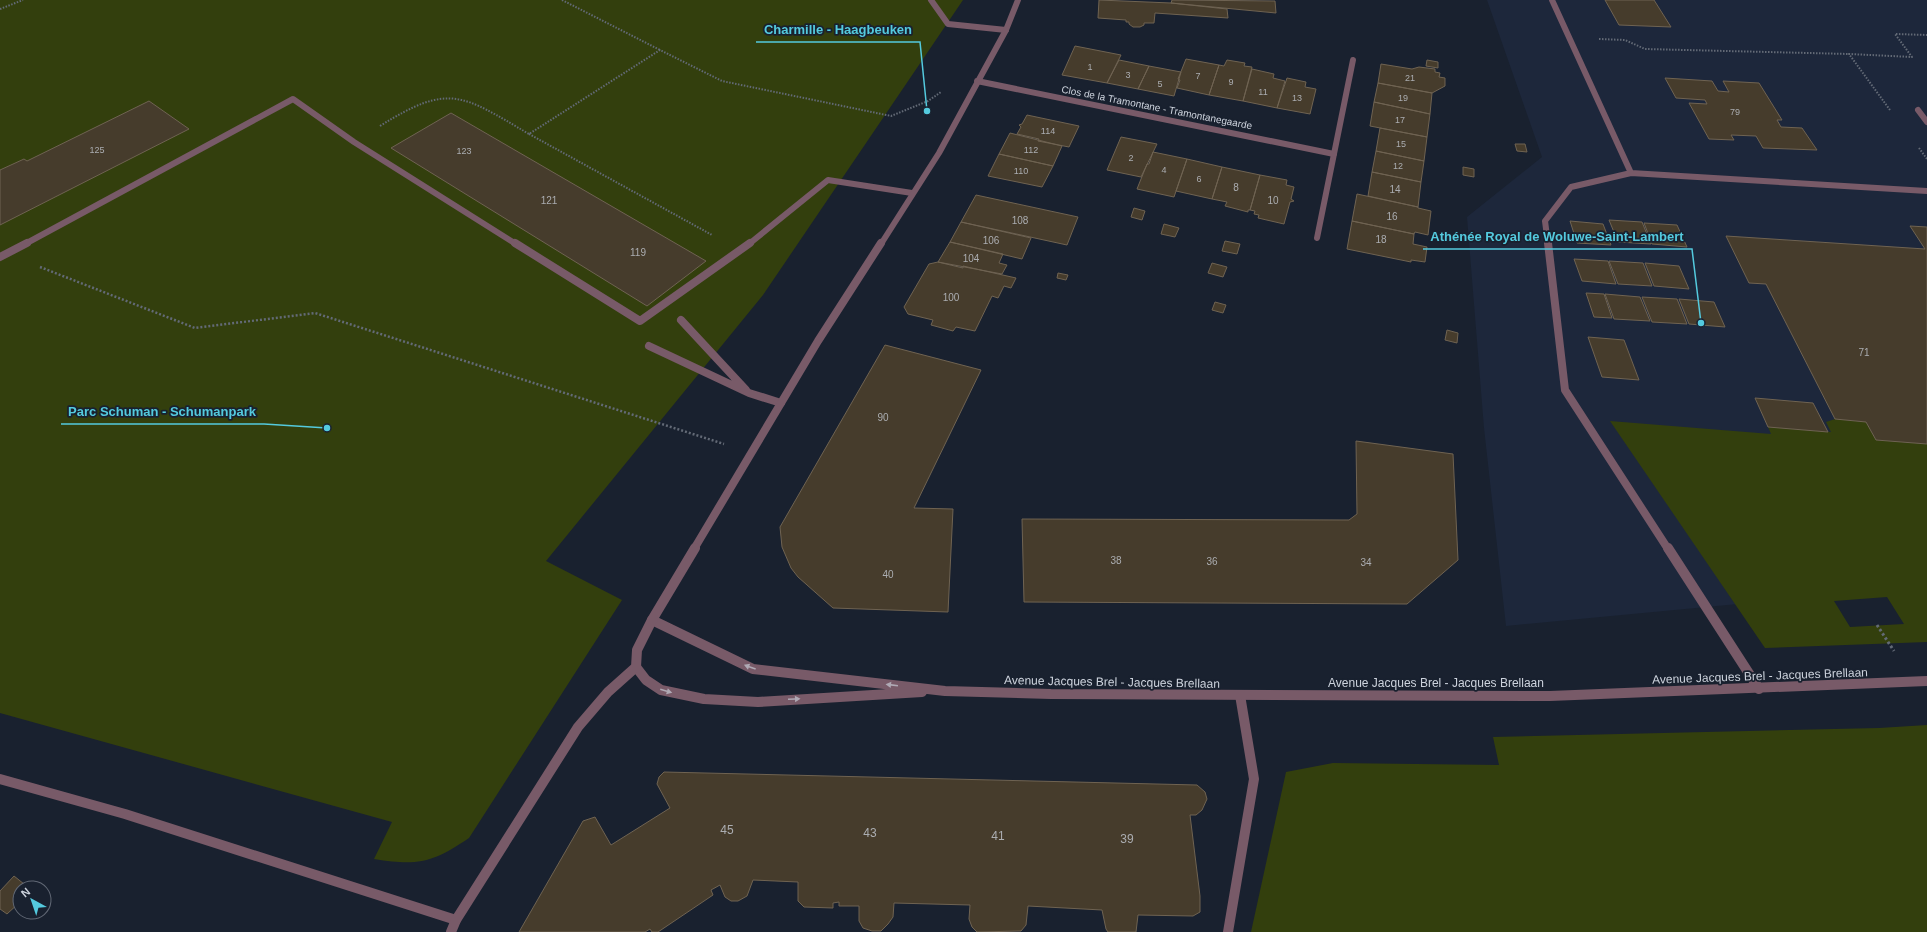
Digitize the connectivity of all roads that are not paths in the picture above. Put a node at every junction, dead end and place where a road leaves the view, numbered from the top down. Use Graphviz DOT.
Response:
graph roads {
  1 [pos="932,0"];
  2 [pos="1018,0"];
  3 [pos="1552,0"];
  4 [pos="1006,30"];
  5 [pos="1353,60"];
  6 [pos="977,81"];
  7 [pos="1918,110"];
  8 [pos="1927,122"];
  9 [pos="1334,154"];
  10 [pos="1631,173"];
  11 [pos="1927,191"];
  12 [pos="912,193"];
  13 [pos="1317,238"];
  14 [pos="3,256"];
  15 [pos="681,320"];
  16 [pos="649,346"];
  17 [pos="749,393"];
  18 [pos="781,403"];
  19 [pos="652,620"];
  20 [pos="636,667"];
  21 [pos="1927,681"];
  22 [pos="1759,689"];
  23 [pos="945,691"];
  24 [pos="1240,695"];
  25 [pos="0,779"];
  26 [pos="456,920"];
  27 [pos="452,932"];
  28 [pos="1228,932"];
  1 -- 4 [label="street"];
  2 -- 4 [label="street"];
  3 -- 10 [label="street"];
  4 -- 6 [label="street"];
  5 -- 9 [label="street"];
  6 -- 9 [label="street, Clos de la Tramontane - Tramontanegaarde"];
  6 -- 12 [label="street"];
  7 -- 8 [label="street"];
  9 -- 13 [label="street"];
  10 -- 11 [label="street"];
  10 -- 22 [label="street"];
  12 -- 14 [label="street"];
  12 -- 18 [label="street"];
  15 -- 17 [label="street"];
  16 -- 17 [label="street"];
  17 -- 18 [label="street"];
  18 -- 19 [label="street"];
  19 -- 20 [label="street"];
  23 -- 19 [label="street, Avenue Jacques Brel - Jacques Brellaan, one-way"];
  20 -- 23 [label="street, Avenue Jacques Brel - Jacques Brellaan, one-way"];
  20 -- 26 [label="street"];
  21 -- 22 [label="street, Avenue Jacques Brel - Jacques Brellaan"];
  22 -- 24 [label="street, Avenue Jacques Brel - Jacques Brellaan"];
  23 -- 24 [label="street, Avenue Jacques Brel - Jacques Brellaan"];
  24 -- 28 [label="street"];
  25 -- 26 [label="street"];
  26 -- 27 [label="street"];
}
